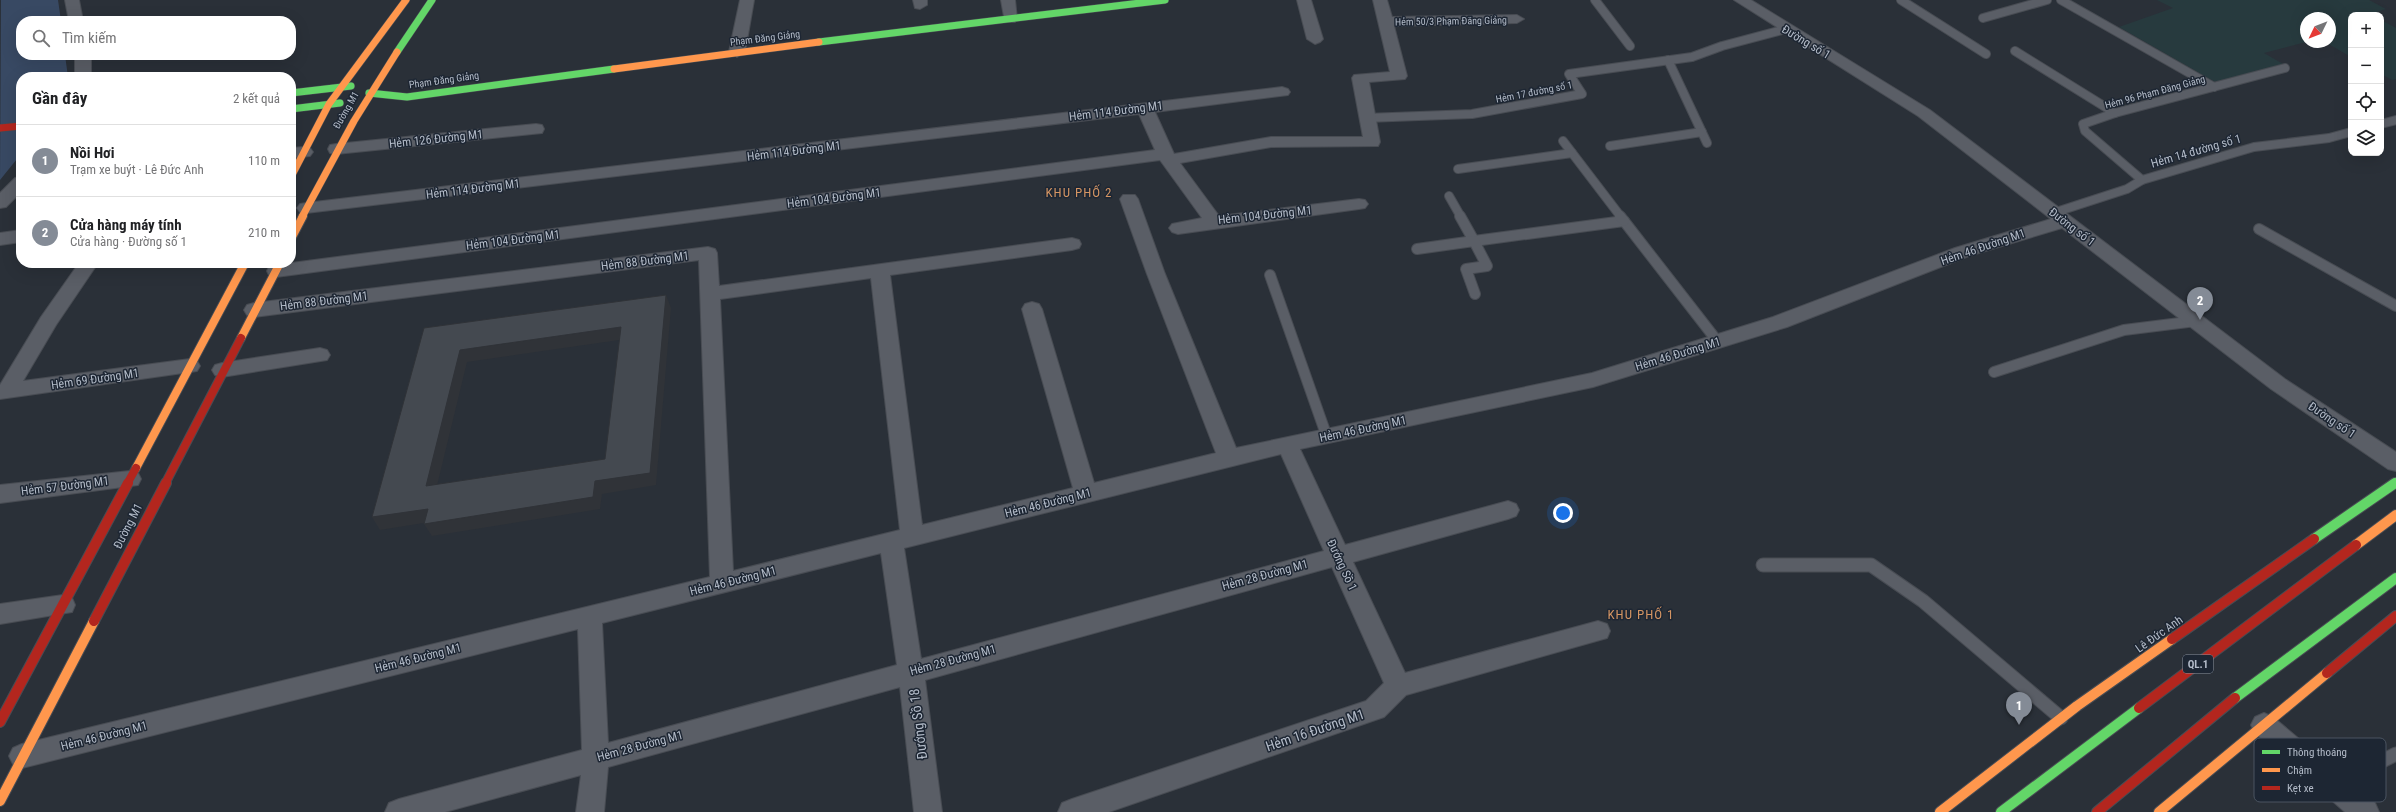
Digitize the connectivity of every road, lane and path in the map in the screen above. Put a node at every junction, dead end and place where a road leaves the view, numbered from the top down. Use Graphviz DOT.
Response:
graph roads {
  1 [pos="72,0"];
  2 [pos="406,0"];
  3 [pos="432,0"];
  4 [pos="747,0"];
  5 [pos="1008,0"];
  6 [pos="1165,0"];
  7 [pos="1304,0"];
  8 [pos="1380,0"];
  9 [pos="1595,0"];
  10 [pos="1741,0"];
  11 [pos="1901,0"];
  12 [pos="2047,0"];
  13 [pos="2061,0"];
  14 [pos="75,16"];
  15 [pos="1983,18"];
  16 [pos="1010,19"];
  17 [pos="1517,20"];
  18 [pos="1386,22"];
  19 [pos="1786,29"];
  20 [pos="1315,39"];
  21 [pos="1630,46"];
  22 [pos="737,52"];
  23 [pos="2015,52"];
  24 [pos="1986,54"];
  25 [pos="83,60"];
  26 [pos="1668,60"];
  27 [pos="2285,68"];
  28 [pos="83,72"];
  29 [pos="374,85"];
  30 [pos="340,87"];
  31 [pos="2214,88"];
  32 [pos="296,92"];
  33 [pos="1282,92"];
  34 [pos="360,100"];
  35 [pos="329,104"];
  36 [pos="296,107"];
  37 [pos="1145,108"];
  38 [pos="2115,113"];
  39 [pos="1366,118"];
  40 [pos="2396,120"];
  41 [pos="2384,123"];
  42 [pos="16,126"];
  43 [pos="0,128"];
  44 [pos="536,129"];
  45 [pos="1702,132"];
  46 [pos="2348,133"];
  47 [pos="1564,141"];
  48 [pos="1707,143"];
  49 [pos="1610,146"];
  50 [pos="336,149"];
  51 [pos="298,153"];
  52 [pos="1572,153"];
  53 [pos="1167,157"];
  54 [pos="1458,169"];
  55 [pos="2142,180"];
  56 [pos="16,188"];
  57 [pos="1449,196"];
  58 [pos="1129,199"];
  59 [pos="0,203"];
  60 [pos="1359,204"];
  61 [pos="306,208"];
  62 [pos="2059,217"];
  63 [pos="1624,221"];
  64 [pos="1214,222"];
  65 [pos="1178,228"];
  66 [pos="296,229"];
  67 [pos="2259,229"];
  68 [pos="16,237"];
  69 [pos="0,239"];
  70 [pos="1474,241"];
  71 [pos="1072,244"];
  72 [pos="1417,249"];
  73 [pos="296,265"];
  74 [pos="86,268"];
  75 [pos="242,268"];
  76 [pos="277,268"];
  77 [pos="880,270"];
  78 [pos="1270,275"];
  79 [pos="710,294"];
  80 [pos="1475,294"];
  81 [pos="2396,306"];
  82 [pos="1032,309"];
  83 [pos="254,310"];
  84 [pos="2196,321"];
  85 [pos="1718,342"];
  86 [pos="320,355"];
  87 [pos="190,366"];
  88 [pos="222,370"];
  89 [pos="1994,372"];
  90 [pos="4,392"];
  91 [pos="1327,437"];
  92 [pos="1287,444"];
  93 [pos="1229,458"];
  94 [pos="2396,463"];
  95 [pos="130,478"];
  96 [pos="2394,484"];
  97 [pos="0,494"];
  98 [pos="1086,494"];
  99 [pos="1508,510"];
  100 [pos="2396,515"];
  101 [pos="902,539"];
  102 [pos="1338,555"];
  103 [pos="1763,565"];
  104 [pos="2396,578"];
  105 [pos="722,583"];
  106 [pos="63,605"];
  107 [pos="0,614"];
  108 [pos="590,616"];
  109 [pos="2396,616"];
  110 [pos="1598,631"];
  111 [pos="911,672"];
  112 [pos="1398,686"];
  113 [pos="2061,718"];
  114 [pos="0,722"];
  115 [pos="2264,725"];
  116 [pos="2279,738"];
  117 [pos="2396,754"];
  118 [pos="22,756"];
  119 [pos="596,758"];
  120 [pos="2386,759"];
  121 [pos="0,801"];
  122 [pos="2354,802"];
  123 [pos="398,812"];
  124 [pos="590,812"];
  125 [pos="928,812"];
  126 [pos="1072,812"];
  127 [pos="1940,812"];
  128 [pos="2001,812"];
  129 [pos="2097,812"];
  130 [pos="2159,812"];
  131 [pos="2365,812"];
  1 -- 14 [label="street"];
  2 -- 30 [label="main road, Đường M1"];
  3 -- 29 [label="main road, Đường M1"];
  4 -- 22 [label="street"];
  5 -- 16 [label="street"];
  6 -- 16 [label="main road, Phạm Đăng Giảng"];
  7 -- 20 [label="street"];
  8 -- 18 [label="street"];
  9 -- 21 [label="lane"];
  10 -- 19 [label="street, Đường số 1"];
  11 -- 24 [label="lane"];
  12 -- 15 [label="lane"];
  13 -- 31 [label="lane, Hẻm 96 Phạm Đăng Giảng"];
  16 -- 22 [label="main road, Phạm Đăng Giảng"];
  17 -- 18 [label="street, Hẻm 50/3 Phạm Đăng Giảng"];
  18 -- 39 [label="street"];
  19 -- 26 [label="lane, Hẻm 17 đường số 1"];
  19 -- 62 [label="street, Đường số 1"];
  22 -- 34 [label="main road, Phạm Đăng Giảng"];
  23 -- 38 [label="lane"];
  25 -- 28 [label="street"];
  26 -- 39 [label="lane, Hẻm 17 đường số 1"];
  26 -- 45 [label="lane"];
  27 -- 31 [label="lane"];
  29 -- 30 [label="main road"];
  29 -- 34 [label="main road, Đường M1"];
  30 -- 32 [label="main road"];
  30 -- 35 [label="main road, Đường M1"];
  31 -- 38 [label="lane, Hẻm 96 Phạm Đăng Giảng"];
  33 -- 37 [label="street, Hẻm 114 Đường M1"];
  34 -- 35 [label="main road, Phạm Đăng Giảng"];
  34 -- 50 [label="main road, Đường M1"];
  35 -- 36 [label="main road, Phạm Đăng Giảng"];
  35 -- 51 [label="main road, Đường M1"];
  37 -- 53 [label="street"];
  37 -- 61 [label="street, Hẻm 114 Đường M1"];
  38 -- 55 [label="lane, Hẻm 96 Phạm Đăng Giảng"];
  39 -- 53 [label="street"];
  40 -- 41 [label="lane"];
  42 -- 43 [label="main road"];
  44 -- 50 [label="street, Hẻm 126 Đường M1"];
  45 -- 48 [label="lane"];
  45 -- 49 [label="lane"];
  46 -- 55 [label="lane, Hẻm 14 đường số 1"];
  47 -- 52 [label="lane"];
  50 -- 61 [label="main road, Đường M1"];
  52 -- 54 [label="lane"];
  52 -- 63 [label="lane"];
  53 -- 64 [label="street, Hẻm 104 Đường M1"];
  53 -- 73 [label="street, Hẻm 104 Đường M1"];
  55 -- 62 [label="lane, Hẻm 14 đường số 1"];
  56 -- 59 [label="street"];
  57 -- 70 [label="lane"];
  58 -- 93 [label="street"];
  60 -- 64 [label="street, Hẻm 104 Đường M1"];
  61 -- 66 [label="main road, Đường M1"];
  62 -- 84 [label="street, Đường số 1"];
  62 -- 85 [label="street, Hẻm 46 Đường M1"];
  63 -- 70 [label="lane"];
  63 -- 85 [label="lane"];
  64 -- 65 [label="street"];
  67 -- 81 [label="lane"];
  68 -- 69 [label="street"];
  70 -- 72 [label="lane"];
  70 -- 80 [label="lane"];
  71 -- 77 [label="street"];
  74 -- 90 [label="street"];
  75 -- 87 [label="main road, Đường M1"];
  76 -- 83 [label="main road, Đường M1"];
  77 -- 79 [label="street"];
  77 -- 101 [label="street, Đướng Sồ 18"];
  78 -- 91 [label="lane"];
  79 -- 83 [label="street, Hẻm 88 Đường M1"];
  79 -- 105 [label="street, Hẻm 88 Đường M1"];
  82 -- 98 [label="street"];
  83 -- 88 [label="main road, Đường M1"];
  84 -- 89 [label="lane"];
  84 -- 94 [label="street, Đường số 1"];
  85 -- 91 [label="street, Hẻm 46 Đường M1"];
  86 -- 88 [label="street"];
  87 -- 90 [label="street, Hẻm 69 Đường M1"];
  87 -- 95 [label="main road, Đường M1"];
  88 -- 118 [label="main road, Đường M1"];
  91 -- 92 [label="street, Hẻm 46 Đường M1"];
  92 -- 93 [label="street, Hẻm 46 Đường M1"];
  92 -- 102 [label="street, Đướng Sồ 1"];
  93 -- 98 [label="street, Hẻm 46 Đường M1"];
  95 -- 97 [label="street, Hẻm 57 Đường M1"];
  95 -- 106 [label="main road, Đường M1"];
  96 -- 113 [label="main road, Lê Đức Anh"];
  98 -- 101 [label="street, Hẻm 46 Đường M1"];
  99 -- 102 [label="street, Hẻm 28 Đường M1"];
  100 -- 128 [label="main road, QL.1"];
  101 -- 105 [label="street, Hẻm 46 Đường M1"];
  101 -- 111 [label="street, Đướng Sồ 18"];
  102 -- 111 [label="street, Hẻm 28 Đường M1"];
  102 -- 112 [label="street, Đướng Sồ 1"];
  103 -- 113 [label="lane"];
  104 -- 129 [label="main road"];
  105 -- 108 [label="street, Hẻm 46 Đường M1"];
  106 -- 107 [label="street"];
  106 -- 114 [label="main road, Đường M1"];
  108 -- 118 [label="street, Hẻm 46 Đường M1"];
  108 -- 119 [label="street"];
  109 -- 115 [label="main road"];
  110 -- 112 [label="street"];
  111 -- 119 [label="street, Hẻm 28 Đường M1"];
  111 -- 125 [label="street, Đướng Sồ 18"];
  112 -- 126 [label="street, Hẻm 16 Đường M1"];
  113 -- 127 [label="main road, Lê Đức Anh"];
  115 -- 116 [label="street"];
  115 -- 130 [label="main road"];
  117 -- 120 [label="lane"];
  118 -- 121 [label="main road, Đường M1"];
  119 -- 123 [label="street, Hẻm 28 Đường M1"];
  119 -- 124 [label="street"];
  122 -- 131 [label="street"];
}
